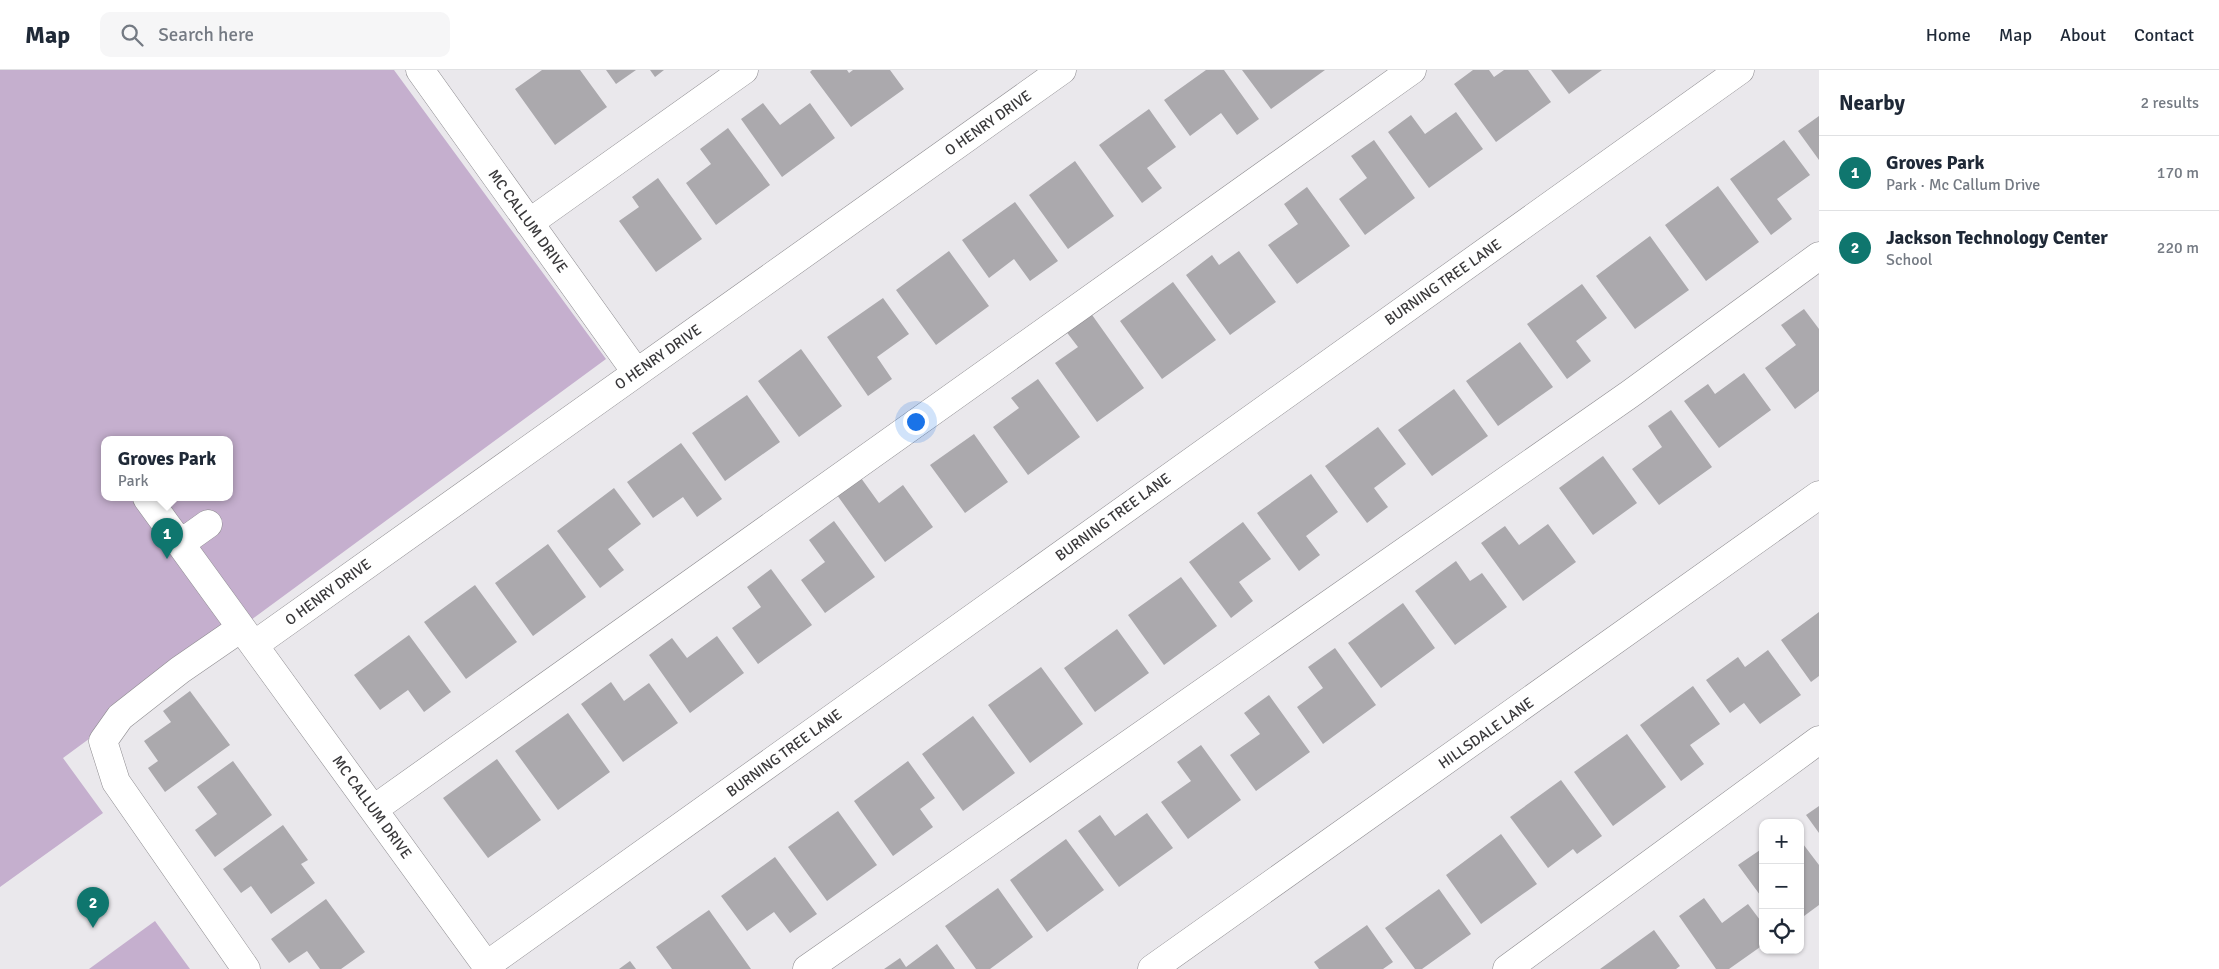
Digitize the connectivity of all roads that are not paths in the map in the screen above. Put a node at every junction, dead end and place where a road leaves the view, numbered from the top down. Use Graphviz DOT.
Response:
graph roads {
  1 [pos="420,70"];
  2 [pos="744,70"];
  3 [pos="1062,70"];
  4 [pos="1412,70"];
  5 [pos="1740,70"];
  6 [pos="530,223"];
  7 [pos="1819,256"];
  8 [pos="636,372"];
  9 [pos="1819,496"];
  10 [pos="149,501"];
  11 [pos="208,524"];
  12 [pos="180,544"];
  13 [pos="248,637"];
  14 [pos="1819,740"];
  15 [pos="374,809"];
  16 [pos="488,967"];
  17 [pos="246,969"];
  18 [pos="807,969"];
  19 [pos="1152,969"];
  20 [pos="1506,969"];
  1 -- 6 [label="street, MC CALLUM DRIVE"];
  2 -- 6 [label="street"];
  3 -- 8 [label="street, O HENRY DRIVE"];
  4 -- 15 [label="street"];
  5 -- 16 [label="street, BURNING TREE LANE"];
  6 -- 8 [label="street, MC CALLUM DRIVE"];
  7 -- 18 [label="street"];
  8 -- 13 [label="street, O HENRY DRIVE"];
  9 -- 19 [label="street, HILLSDALE LANE"];
  10 -- 12 [label="street, MC CALLUM DRIVE"];
  11 -- 12 [label="street"];
  12 -- 13 [label="street, MC CALLUM DRIVE"];
  13 -- 15 [label="street, MC CALLUM DRIVE"];
  13 -- 17 [label="street, O HENRY DRIVE"];
  14 -- 20 [label="street"];
  15 -- 16 [label="street, MC CALLUM DRIVE"];
}
